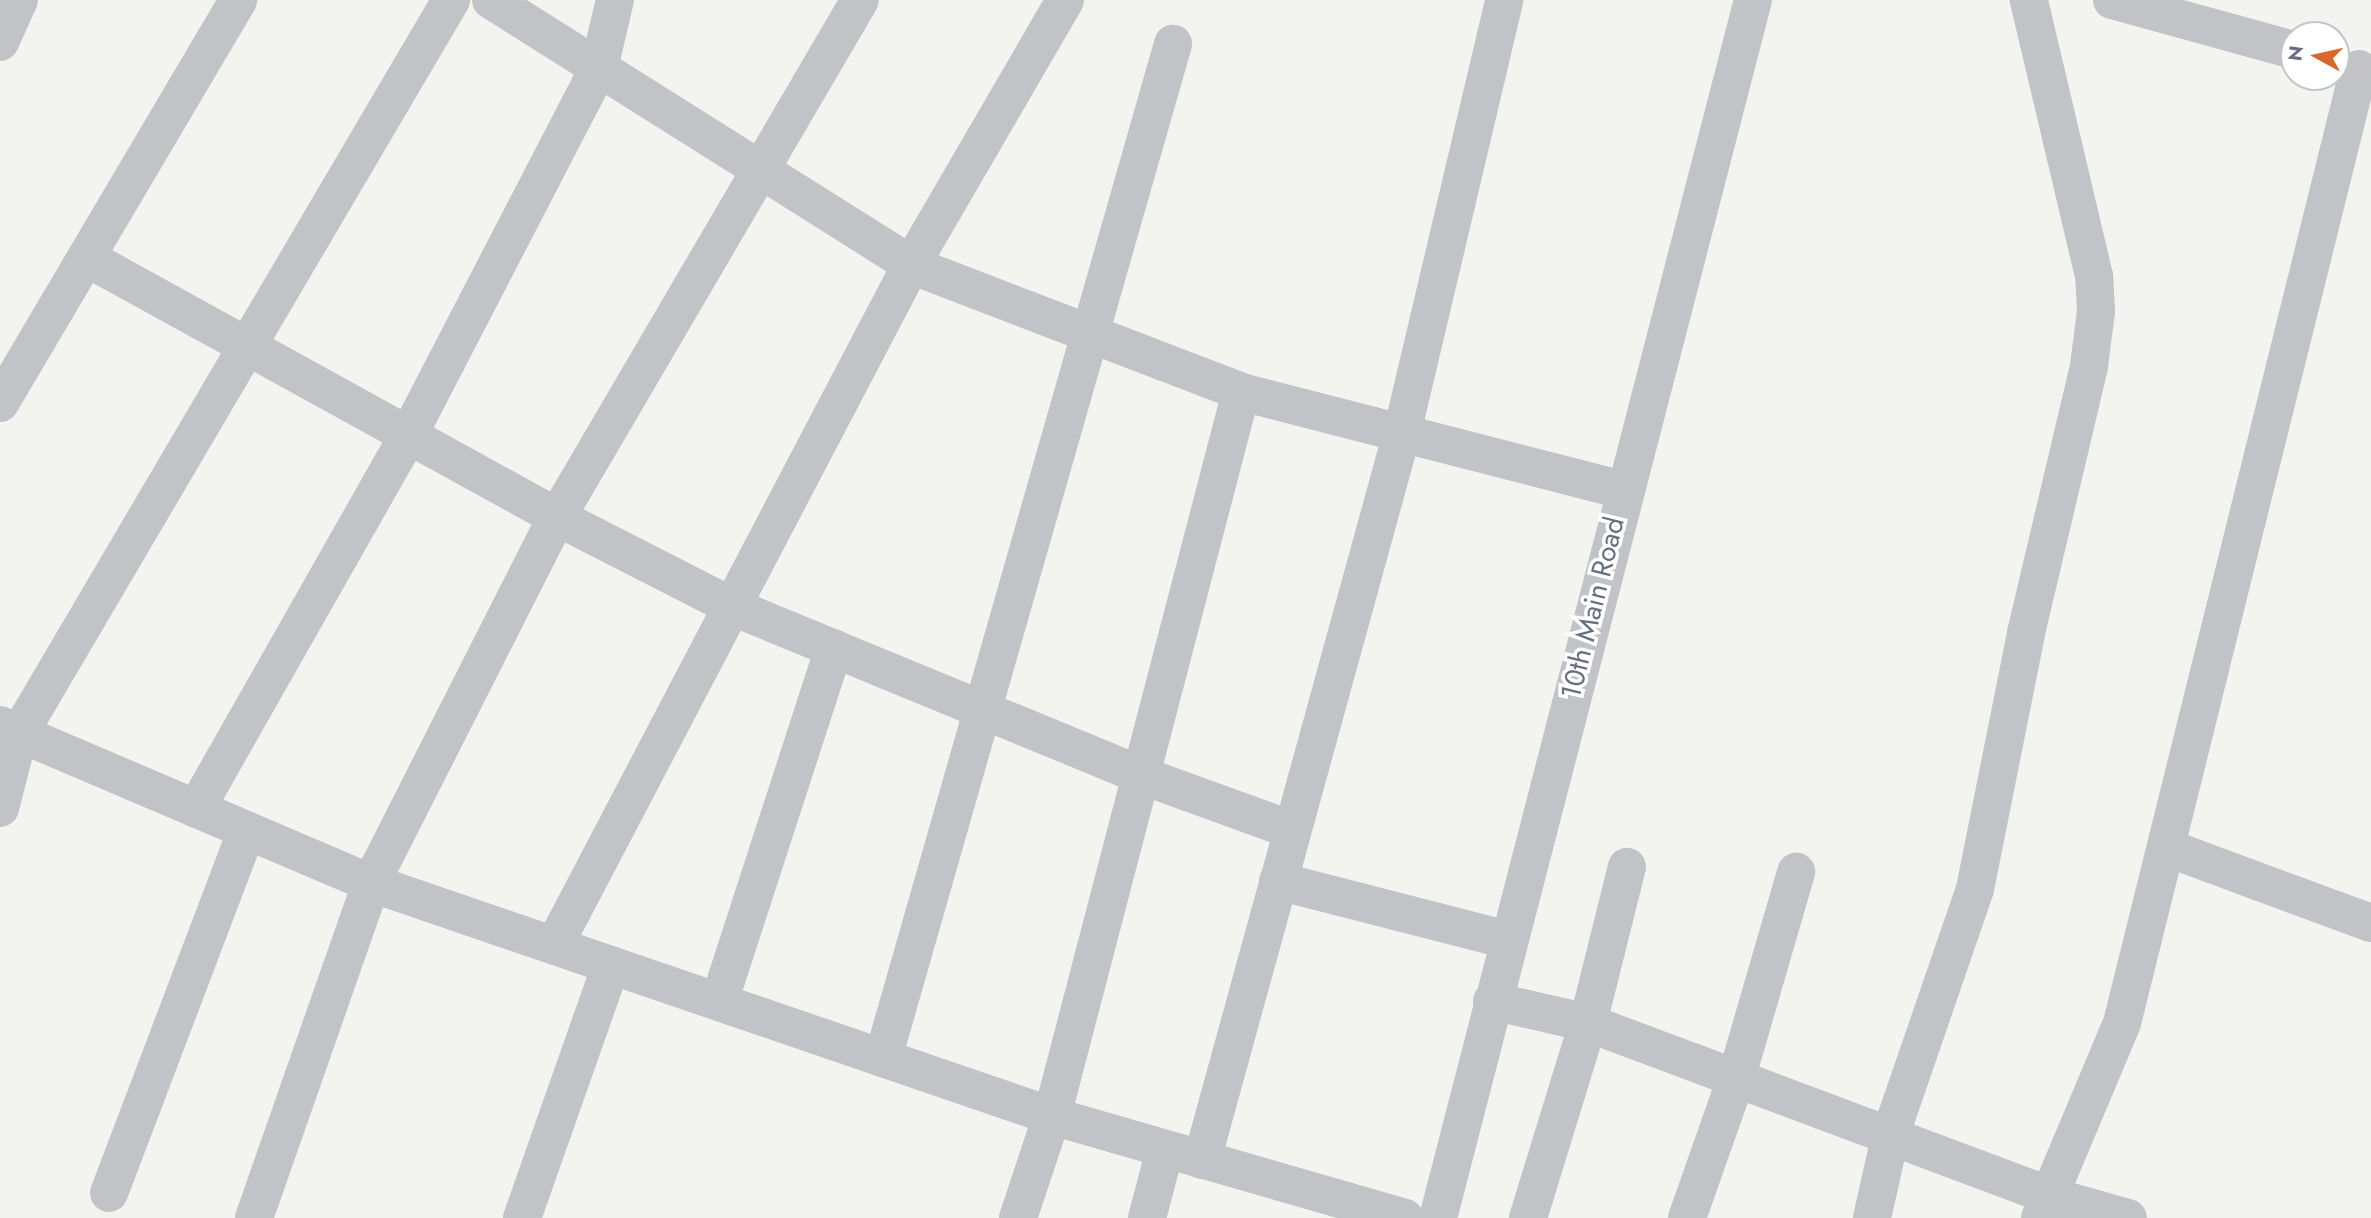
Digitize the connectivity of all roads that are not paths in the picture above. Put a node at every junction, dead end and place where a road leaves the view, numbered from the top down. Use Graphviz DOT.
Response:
graph roads {
  1 [pos="19,0"];
  2 [pos="238,0"];
  3 [pos="450,0"];
  4 [pos="492,0"];
  5 [pos="615,0"];
  6 [pos="860,0"];
  7 [pos="1065,0"];
  8 [pos="1504,0"];
  9 [pos="1753,0"];
  10 [pos="2029,0"];
  11 [pos="2112,0"];
  12 [pos="0,42"];
  13 [pos="1173,44"];
  14 [pos="2280,46"];
  15 [pos="2356,67"];
  16 [pos="599,68"];
  17 [pos="761,172"];
  18 [pos="87,258"];
  19 [pos="911,265"];
  20 [pos="1092,336"];
  21 [pos="249,344"];
  22 [pos="1241,392"];
  23 [pos="0,403"];
  24 [pos="1402,433"];
  25 [pos="410,434"];
  26 [pos="1624,490"];
  27 [pos="557,517"];
  28 [pos="733,607"];
  29 [pos="834,648"];
  30 [pos="982,710"];
  31 [pos="10,729"];
  32 [pos="1143,776"];
  33 [pos="0,808"];
  34 [pos="196,808"];
  35 [pos="247,830"];
  36 [pos="1292,830"];
  37 [pos="2168,848"];
  38 [pos="1627,867"];
  39 [pos="1796,872"];
  40 [pos="1278,881"];
  41 [pos="371,883"];
  42 [pos="2371,923"];
  43 [pos="1508,940"];
  44 [pos="555,944"];
  45 [pos="611,965"];
  46 [pos="1492,1001"];
  47 [pos="719,1002"];
  48 [pos="1588,1023"];
  49 [pos="883,1058"];
  50 [pos="1736,1079"];
  51 [pos="1052,1116"];
  52 [pos="1891,1133"];
  53 [pos="1165,1150"];
  54 [pos="1202,1160"];
  55 [pos="109,1194"];
  56 [pos="2043,1206"];
  57 [pos="254,1218"];
  58 [pos="522,1218"];
  59 [pos="1018,1218"];
  60 [pos="1147,1218"];
  61 [pos="1405,1218"];
  62 [pos="1438,1218"];
  63 [pos="1528,1218"];
  64 [pos="1687,1218"];
  65 [pos="1872,1218"];
  66 [pos="2129,1218"];
  1 -- 12 [label="street"];
  2 -- 18 [label="street"];
  3 -- 21 [label="street"];
  4 -- 16 [label="street"];
  5 -- 16 [label="street"];
  6 -- 17 [label="street"];
  7 -- 19 [label="street"];
  8 -- 24 [label="street"];
  9 -- 26 [label="street, 10th Main Road"];
  10 -- 52 [label="street"];
  11 -- 14 [label="street"];
  13 -- 20 [label="street"];
  15 -- 37 [label="street"];
  16 -- 17 [label="street"];
  16 -- 25 [label="street"];
  17 -- 19 [label="street"];
  17 -- 27 [label="street"];
  18 -- 21 [label="street"];
  18 -- 23 [label="street"];
  19 -- 20 [label="street"];
  19 -- 28 [label="street"];
  20 -- 22 [label="street"];
  20 -- 30 [label="street"];
  21 -- 25 [label="street"];
  21 -- 31 [label="street"];
  22 -- 24 [label="street"];
  22 -- 32 [label="street"];
  24 -- 26 [label="street"];
  24 -- 36 [label="street"];
  25 -- 27 [label="street"];
  25 -- 34 [label="street"];
  26 -- 43 [label="street, 10th Main Road"];
  27 -- 28 [label="street"];
  27 -- 41 [label="street"];
  28 -- 29 [label="street"];
  28 -- 44 [label="street"];
  29 -- 30 [label="street"];
  29 -- 47 [label="street"];
  30 -- 32 [label="street"];
  30 -- 49 [label="street"];
  31 -- 33 [label="street"];
  31 -- 34 [label="street"];
  32 -- 36 [label="street"];
  32 -- 51 [label="street"];
  34 -- 35 [label="street"];
  35 -- 41 [label="street"];
  35 -- 55 [label="street"];
  36 -- 40 [label="street"];
  37 -- 42 [label="street"];
  37 -- 56 [label="street"];
  38 -- 48 [label="street"];
  39 -- 50 [label="street"];
  40 -- 43 [label="street"];
  40 -- 54 [label="street"];
  41 -- 44 [label="street"];
  41 -- 57 [label="street"];
  43 -- 46 [label="street, 10th Main Road"];
  44 -- 45 [label="street"];
  45 -- 47 [label="street"];
  45 -- 58 [label="street"];
  46 -- 48 [label="street"];
  46 -- 62 [label="street, 10th Main Road"];
  47 -- 49 [label="street"];
  48 -- 50 [label="street"];
  48 -- 63 [label="street"];
  49 -- 51 [label="street"];
  50 -- 52 [label="street"];
  50 -- 64 [label="street"];
  51 -- 53 [label="street"];
  51 -- 59 [label="street"];
  52 -- 56 [label="street"];
  52 -- 65 [label="street"];
  53 -- 54 [label="street"];
  53 -- 60 [label="street"];
  54 -- 61 [label="street"];
  56 -- 66 [label="street"];
}
